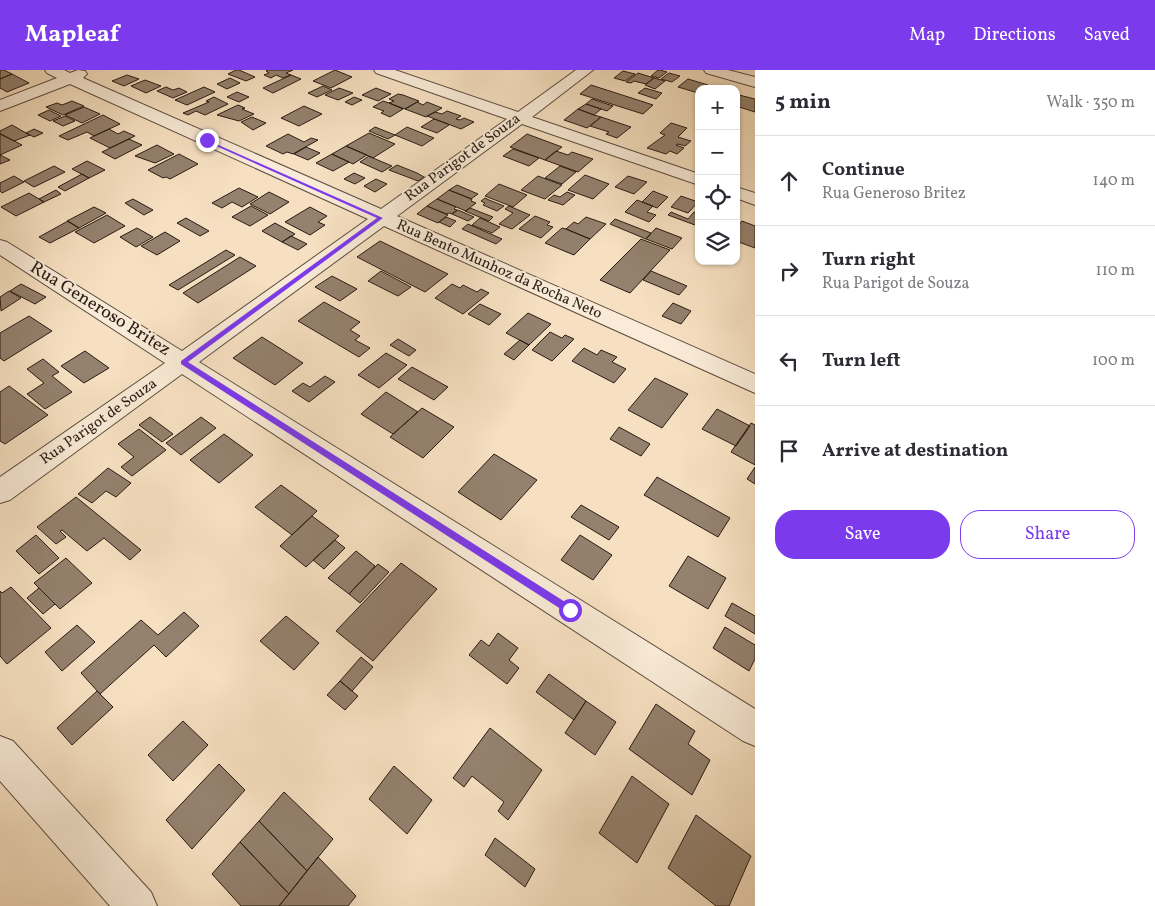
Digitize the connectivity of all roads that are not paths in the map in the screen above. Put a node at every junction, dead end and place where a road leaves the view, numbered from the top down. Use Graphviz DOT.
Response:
graph roads {
  1 [pos="88,70"];
  2 [pos="381,70"];
  3 [pos="586,70"];
  4 [pos="711,70"];
  5 [pos="60,74"];
  6 [pos="755,82"];
  7 [pos="0,106"];
  8 [pos="518,118"];
  9 [pos="695,179"];
  10 [pos="740,193"];
  11 [pos="755,199"];
  12 [pos="381,218"];
  13 [pos="0,246"];
  14 [pos="183,362"];
  15 [pos="755,384"];
  16 [pos="0,492"];
  17 [pos="755,729"];
  18 [pos="0,754"];
  19 [pos="137,906"];
  1 -- 5 [label="street"];
  2 -- 8 [label="street"];
  3 -- 8 [label="street, Rua Parigot de Souza"];
  4 -- 6 [label="street"];
  5 -- 7 [label="street"];
  5 -- 12 [label="street, Rua Bento Munhoz da Rocha Neto"];
  8 -- 9 [label="street"];
  8 -- 12 [label="street, Rua Parigot de Souza"];
  10 -- 11 [label="street"];
  12 -- 14 [label="street, Rua Parigot de Souza"];
  12 -- 15 [label="street, Rua Bento Munhoz da Rocha Neto"];
  13 -- 14 [label="street, Rua Generoso Britez"];
  14 -- 16 [label="street, Rua Parigot de Souza"];
  14 -- 17 [label="street, Rua Generoso Britez"];
  18 -- 19 [label="street"];
}
